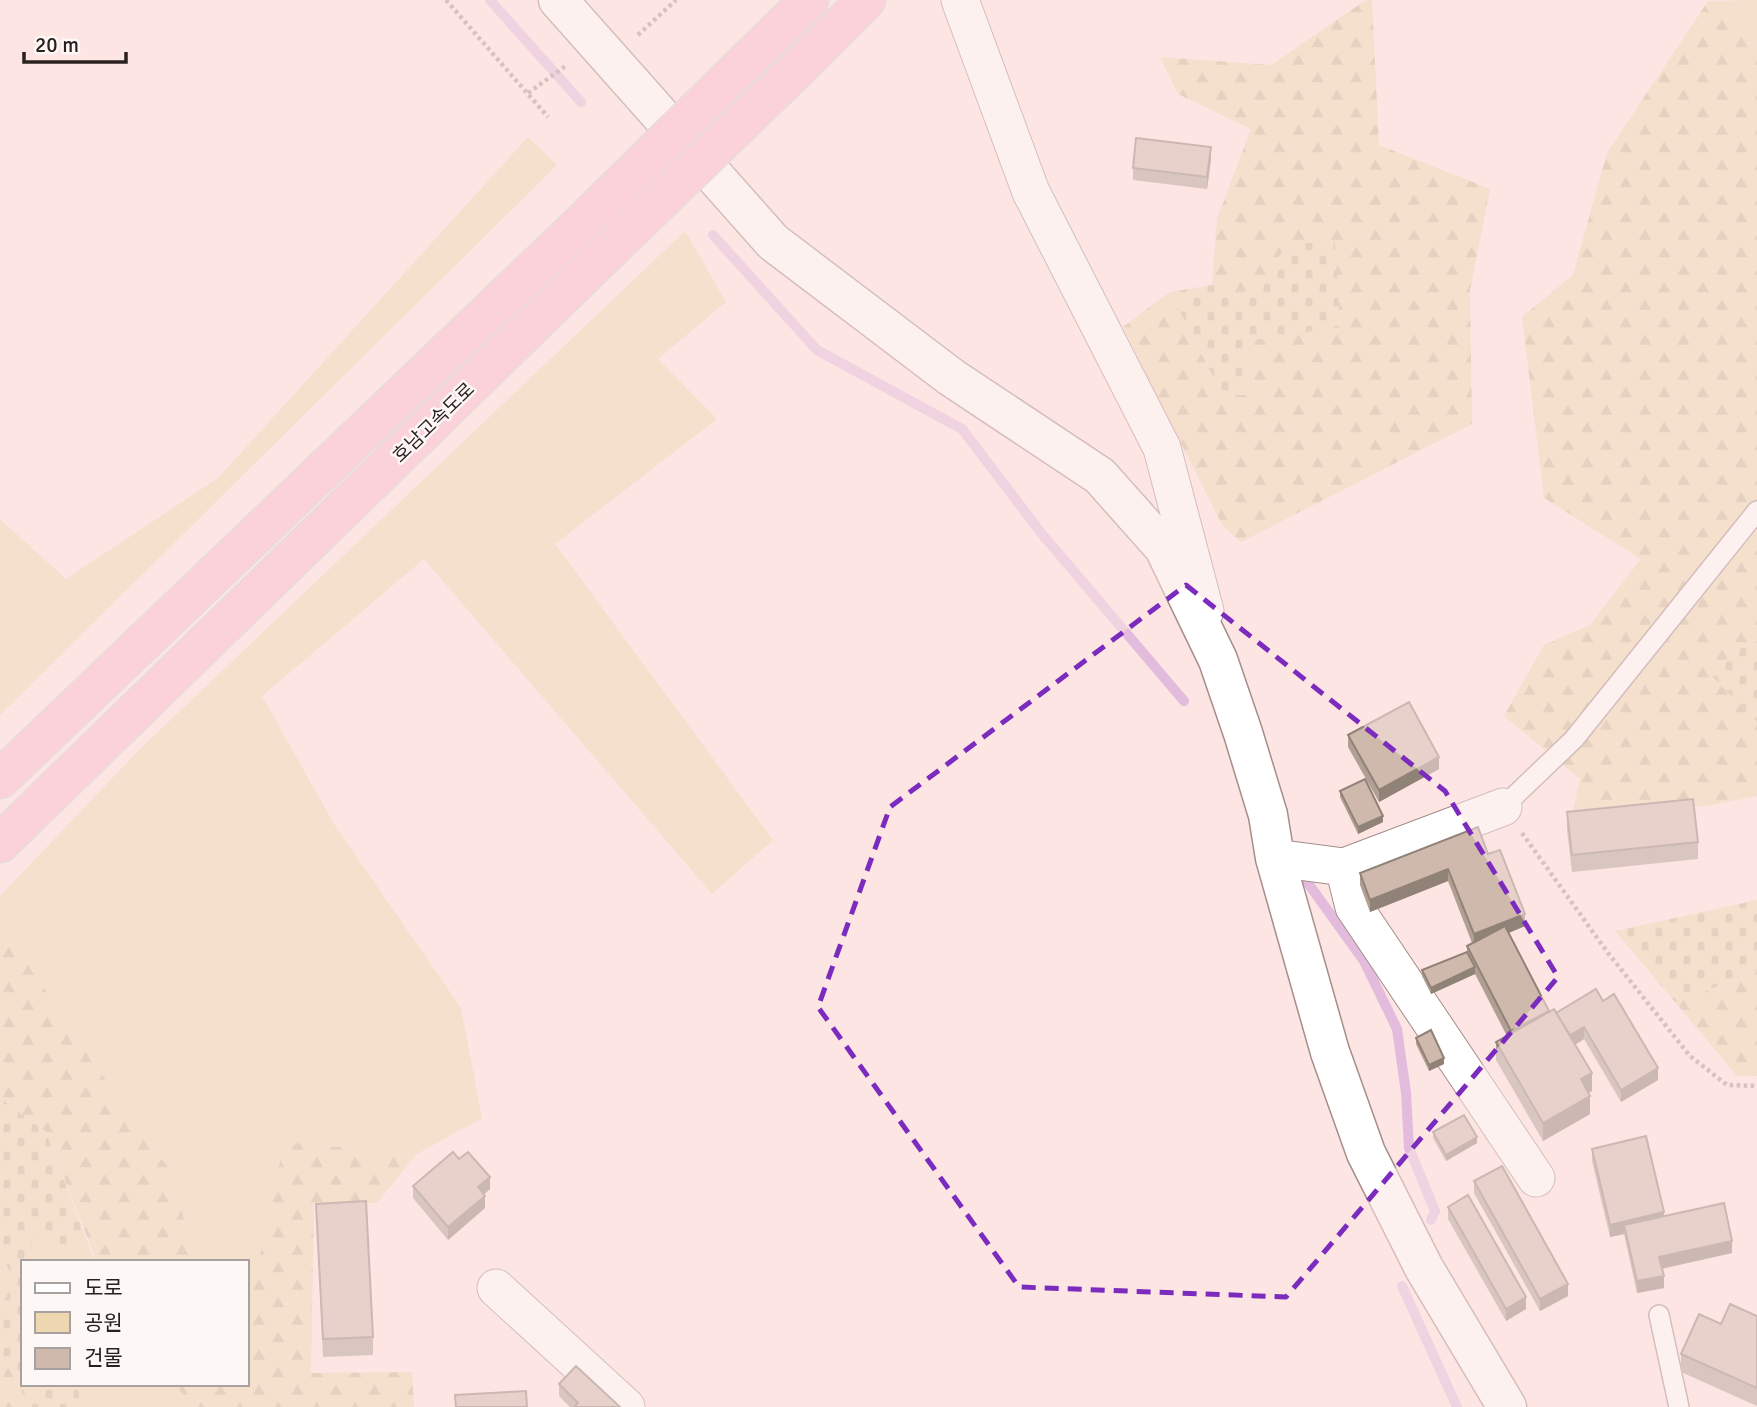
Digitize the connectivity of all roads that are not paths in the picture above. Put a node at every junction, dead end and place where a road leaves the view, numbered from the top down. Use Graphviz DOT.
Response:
graph roads {
  1 [pos="558,0"];
  2 [pos="809,0"];
  3 [pos="866,0"];
  4 [pos="960,0"];
  5 [pos="1757,511"];
  6 [pos="1218,660"];
  7 [pos="0,779"];
  8 [pos="1503,807"];
  9 [pos="0,843"];
  10 [pos="1275,858"];
  11 [pos="1344,867"];
  12 [pos="1536,1178"];
  13 [pos="496,1288"];
  14 [pos="1659,1315"];
  15 [pos="626,1407"];
  16 [pos="1507,1407"];
  17 [pos="1679,1407"];
  1 -- 6 [label="street"];
  2 -- 7 [label="highway, bridge"];
  3 -- 9 [label="highway, 호남고속도로, bridge"];
  4 -- 6 [label="street"];
  5 -- 8 [label="lane"];
  6 -- 10 [label="street"];
  8 -- 11 [label="street"];
  10 -- 11 [label="street"];
  10 -- 16 [label="street"];
  11 -- 12 [label="street"];
  13 -- 15 [label="street"];
  14 -- 17 [label="lane"];
}
